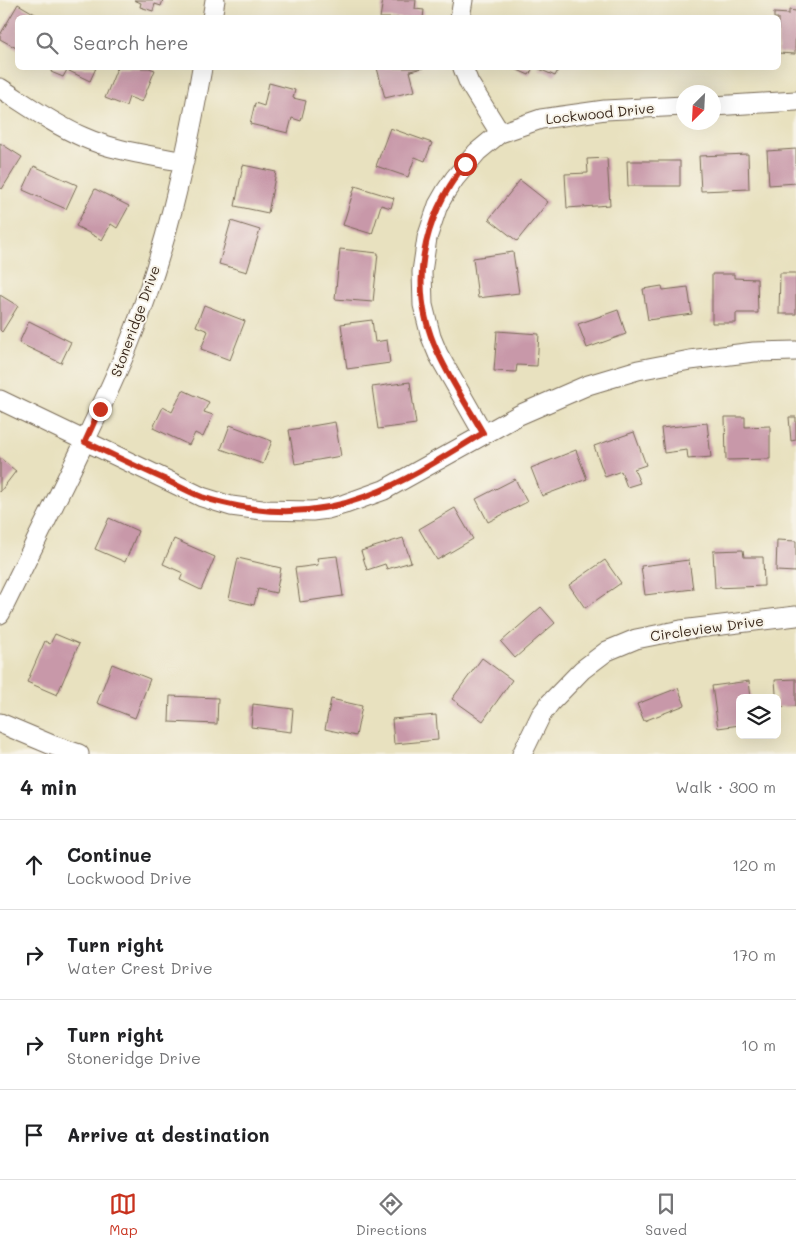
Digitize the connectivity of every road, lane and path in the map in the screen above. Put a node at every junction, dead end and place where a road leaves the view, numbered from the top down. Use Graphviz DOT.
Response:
graph roads {
  1 [pos="215,0"];
  2 [pos="463,0"];
  3 [pos="212,15"];
  4 [pos="460,15"];
  5 [pos="202,70"];
  6 [pos="464,70"];
  7 [pos="0,88"];
  8 [pos="796,101"];
  9 [pos="676,106"];
  10 [pos="721,106"];
  11 [pos="500,133"];
  12 [pos="184,162"];
  13 [pos="796,351"];
  14 [pos="0,400"];
  15 [pos="483,433"];
  16 [pos="85,442"];
  17 [pos="0,614"];
  18 [pos="796,616"];
  19 [pos="0,723"];
  20 [pos="79,754"];
  21 [pos="522,754"];
  1 -- 3 [label="street"];
  2 -- 4 [label="street"];
  5 -- 12 [label="street, Stoneridge Drive"];
  6 -- 11 [label="street"];
  7 -- 12 [label="street"];
  8 -- 10 [label="street"];
  9 -- 11 [label="street, Lockwood Drive"];
  11 -- 15 [label="street, Lockwood Drive"];
  12 -- 16 [label="street, Stoneridge Drive"];
  13 -- 15 [label="street"];
  14 -- 16 [label="street"];
  15 -- 16 [label="street"];
  16 -- 17 [label="street, Stoneridge Drive"];
  18 -- 21 [label="street, Circleview Drive"];
  19 -- 20 [label="street"];
}
